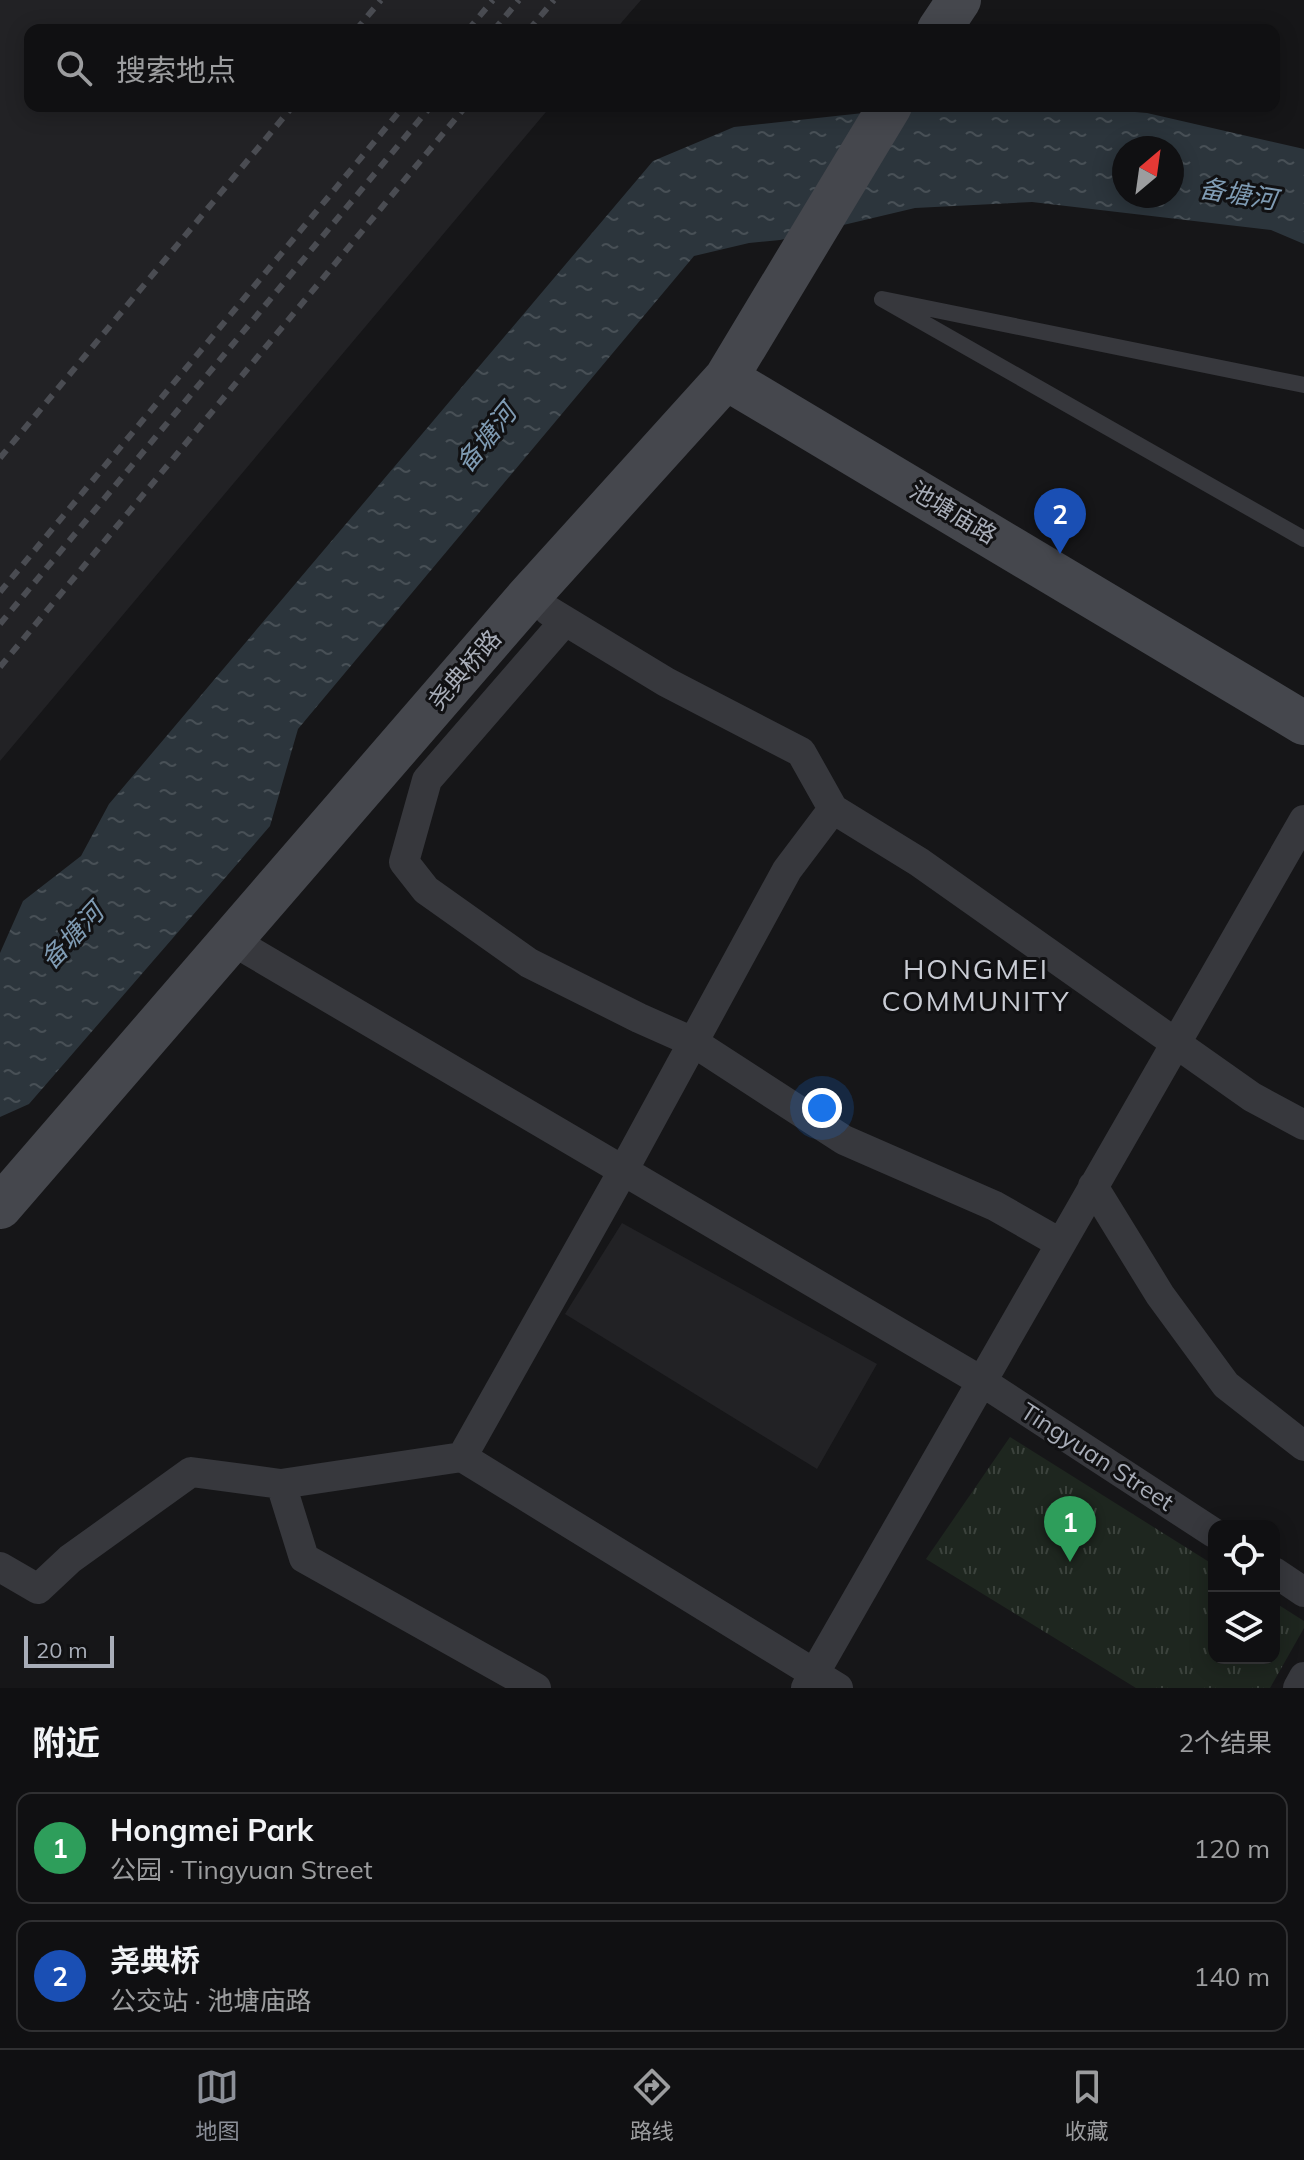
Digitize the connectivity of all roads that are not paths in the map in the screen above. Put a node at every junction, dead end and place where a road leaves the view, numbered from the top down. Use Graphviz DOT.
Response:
graph roads {
  1 [pos="959,0"];
  2 [pos="943,24"];
  3 [pos="886,112"];
  4 [pos="726,378"];
  5 [pos="1304,385"];
  6 [pos="1304,539"];
  7 [pos="527,598"];
  8 [pos="565,621"];
  9 [pos="1304,723"];
  10 [pos="833,809"];
  11 [pos="1304,820"];
  12 [pos="231,940"];
  13 [pos="693,1042"];
  14 [pos="1176,1042"];
  15 [pos="1304,1125"];
  16 [pos="623,1171"];
  17 [pos="1093,1186"];
  18 [pos="0,1207"];
  19 [pos="1060,1243"];
  20 [pos="981,1381"];
  21 [pos="1304,1446"];
  22 [pos="462,1457"];
  23 [pos="281,1484"];
  24 [pos="1208,1529"];
  25 [pos="0,1567"];
  26 [pos="1280,1576"];
  27 [pos="1304,1592"];
  28 [pos="1304,1677"];
  29 [pos="820,1683"];
  30 [pos="536,1688"];
  31 [pos="1298,1688"];
  1 -- 2 [label="street"];
  3 -- 4 [label="street, 尧典桥路"];
  4 -- 7 [label="street, 尧典桥路"];
  4 -- 9 [label="street, 池塘庙路"];
  5 -- 6 [label="lane"];
  7 -- 8 [label="street"];
  7 -- 12 [label="street, 尧典桥路"];
  8 -- 10 [label="street"];
  8 -- 13 [label="street"];
  10 -- 13 [label="street"];
  10 -- 14 [label="street"];
  11 -- 14 [label="street"];
  12 -- 16 [label="street, Tingyuan Street"];
  12 -- 18 [label="street, 尧典桥路"];
  13 -- 16 [label="street"];
  13 -- 19 [label="street"];
  14 -- 15 [label="street"];
  14 -- 17 [label="street"];
  16 -- 20 [label="street, Tingyuan Street"];
  16 -- 22 [label="street"];
  17 -- 19 [label="street"];
  17 -- 21 [label="street"];
  19 -- 20 [label="street"];
  20 -- 24 [label="street, Tingyuan Street"];
  20 -- 29 [label="street"];
  22 -- 23 [label="street"];
  22 -- 29 [label="street"];
  23 -- 25 [label="street"];
  23 -- 30 [label="street"];
  26 -- 27 [label="street"];
  28 -- 31 [label="street"];
}
